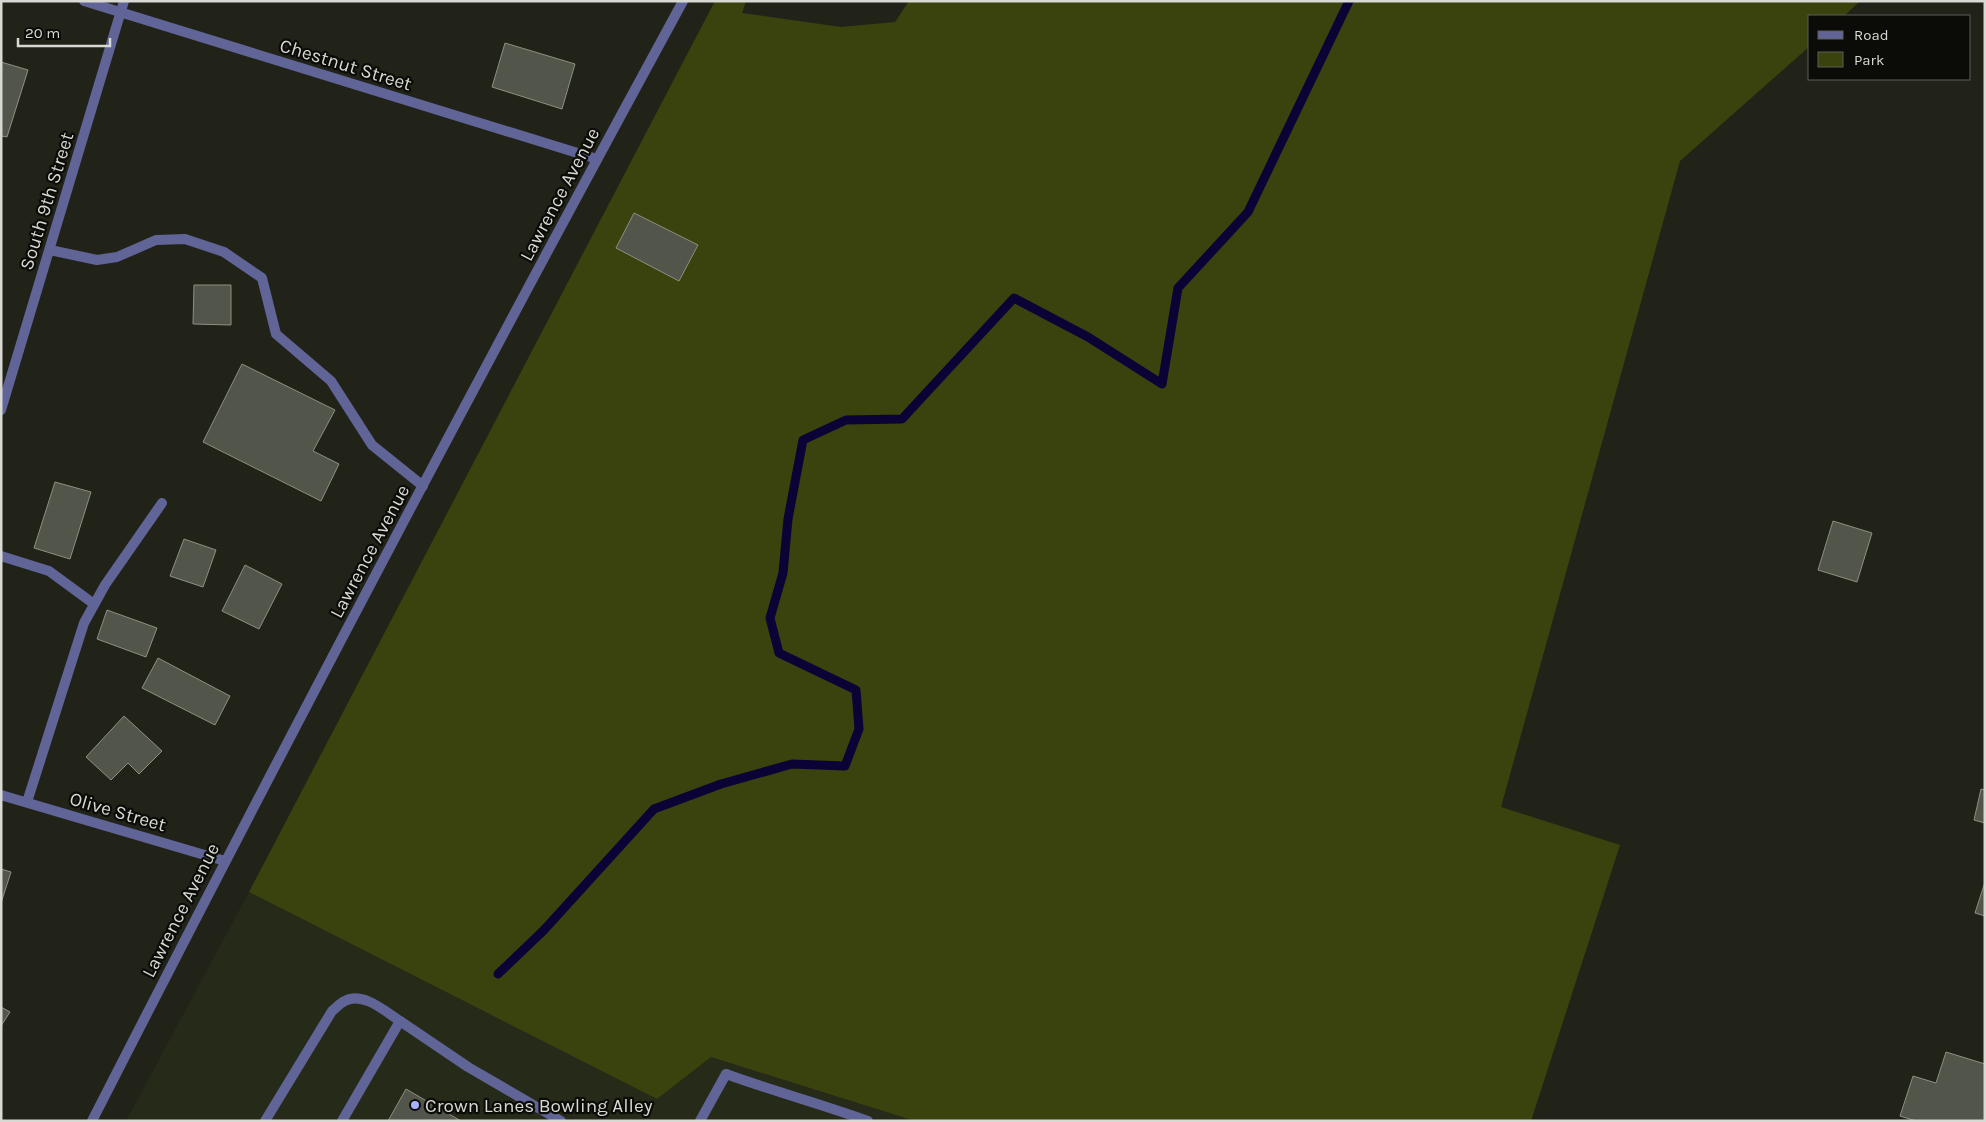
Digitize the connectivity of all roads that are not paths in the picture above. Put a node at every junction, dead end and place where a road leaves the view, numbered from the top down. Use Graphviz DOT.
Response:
graph roads {
  1 [pos="84,1"];
  2 [pos="124,1"];
  3 [pos="683,1"];
  4 [pos="121,13"];
  5 [pos="597,159"];
  6 [pos="50,250"];
  7 [pos="1,410"];
  8 [pos="423,486"];
  9 [pos="162,502"];
  10 [pos="1,556"];
  11 [pos="94,604"];
  12 [pos="1,794"];
  13 [pos="27,802"];
  14 [pos="225,860"];
  15 [pos="400,1021"];
  16 [pos="92,1121"];
  17 [pos="265,1121"];
  18 [pos="342,1121"];
  19 [pos="561,1121"];
  20 [pos="700,1121"];
  21 [pos="868,1121"];
  1 -- 4 [label="street, Chestnut Street"];
  2 -- 4 [label="street, South 9th Street"];
  3 -- 5 [label="street, Lawrence Avenue"];
  4 -- 5 [label="street, Chestnut Street"];
  4 -- 6 [label="street, South 9th Street"];
  5 -- 8 [label="street, Lawrence Avenue"];
  6 -- 7 [label="street, South 9th Street"];
  6 -- 8 [label="street"];
  8 -- 14 [label="street, Lawrence Avenue"];
  9 -- 11 [label="street"];
  10 -- 11 [label="street"];
  11 -- 13 [label="street"];
  12 -- 13 [label="street, Olive Street"];
  13 -- 14 [label="street, Olive Street"];
  14 -- 16 [label="street, Lawrence Avenue"];
  15 -- 17 [label="street"];
  15 -- 18 [label="street"];
  15 -- 19 [label="street"];
  20 -- 21 [label="street"];
}
